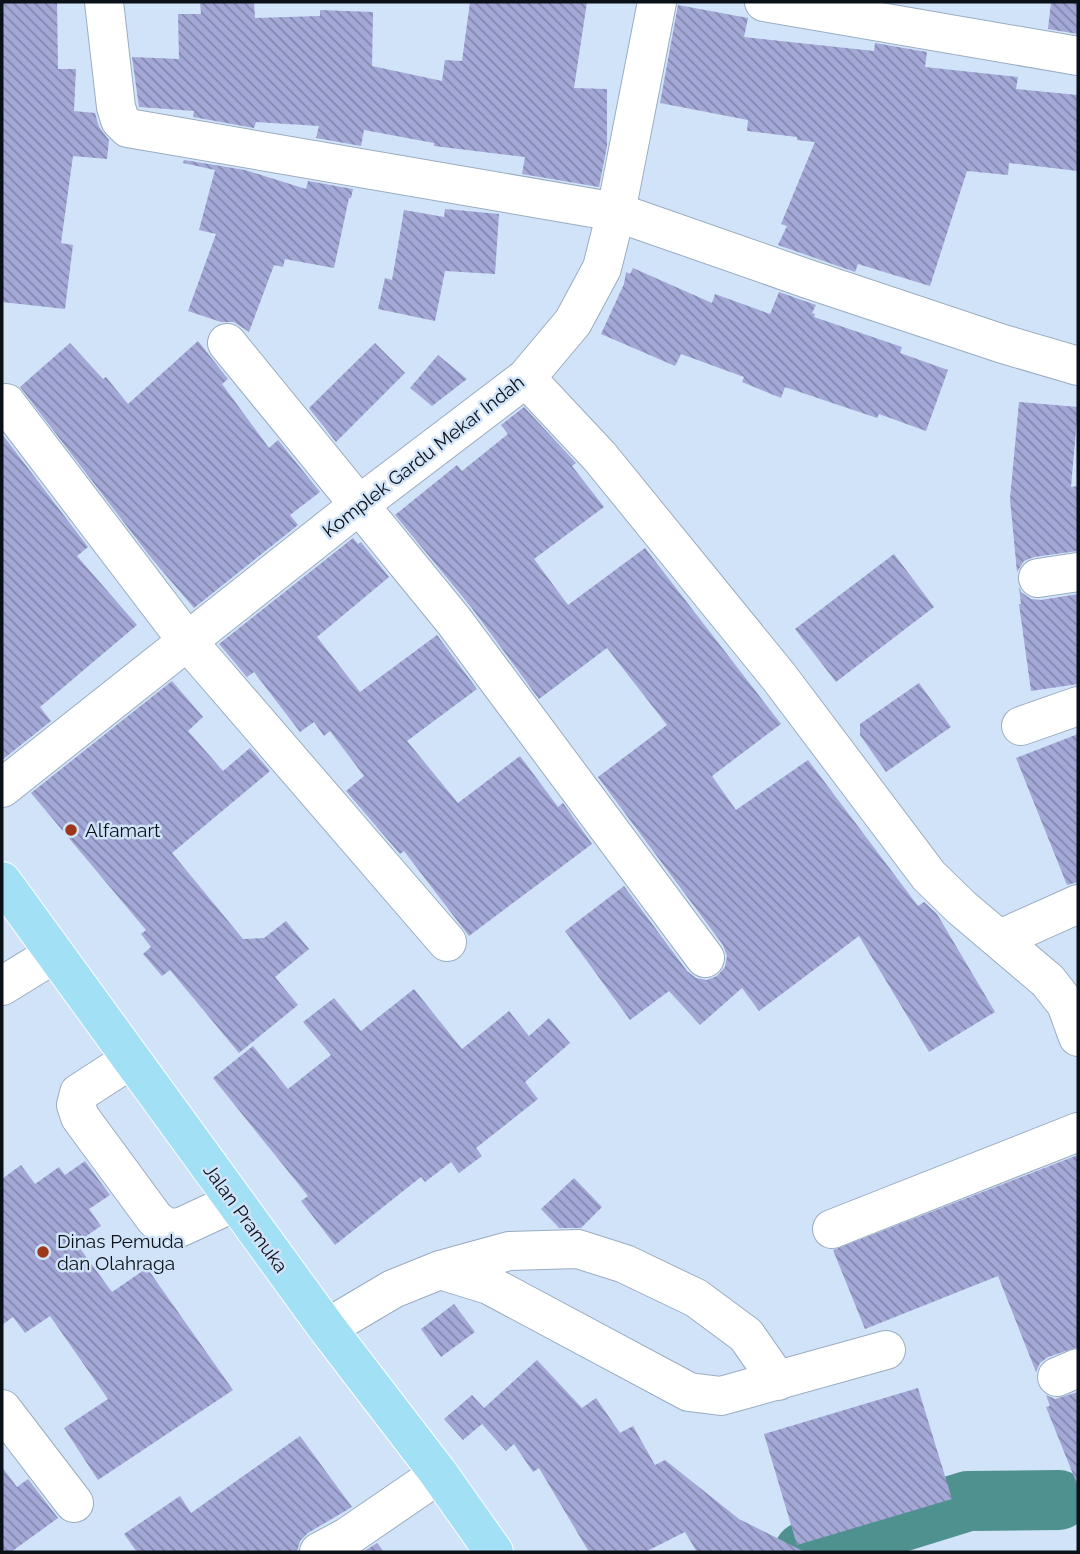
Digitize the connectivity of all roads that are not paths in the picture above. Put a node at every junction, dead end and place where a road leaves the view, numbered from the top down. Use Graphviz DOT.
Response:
graph roads {
  1 [pos="104,2"];
  2 [pos="657,2"];
  3 [pos="764,2"];
  4 [pos="1078,57"];
  5 [pos="616,212"];
  6 [pos="226,344"];
  7 [pos="1078,366"];
  8 [pos="526,377"];
  9 [pos="6,403"];
  10 [pos="359,505"];
  11 [pos="1078,572"];
  12 [pos="1038,578"];
  13 [pos="188,642"];
  14 [pos="1078,706"];
  15 [pos="1021,726"];
  16 [pos="2,789"];
  17 [pos="2,881"];
  18 [pos="1078,904"];
  19 [pos="1000,939"];
  20 [pos="447,942"];
  21 [pos="54,954"];
  22 [pos="705,957"];
  23 [pos="2,986"];
  24 [pos="1078,1037"];
  25 [pos="130,1060"];
  26 [pos="1078,1132"];
  27 [pos="235,1202"];
  28 [pos="832,1229"];
  29 [pos="440,1270"];
  30 [pos="327,1328"];
  31 [pos="886,1350"];
  32 [pos="778,1381"];
  33 [pos="2,1409"];
  34 [pos="439,1474"];
  35 [pos="74,1503"];
  36 [pos="319,1552"];
  37 [pos="494,1552"];
  1 -- 5 [label="street"];
  2 -- 5 [label="street, Komplek Gardu Mekar Indah"];
  3 -- 4 [label="street"];
  5 -- 7 [label="street"];
  5 -- 8 [label="street, Komplek Gardu Mekar Indah"];
  6 -- 10 [label="street"];
  8 -- 10 [label="street, Komplek Gardu Mekar Indah"];
  8 -- 19 [label="street"];
  9 -- 13 [label="street"];
  10 -- 13 [label="street, Komplek Gardu Mekar Indah"];
  10 -- 22 [label="street"];
  11 -- 12 [label="street"];
  13 -- 16 [label="street, Komplek Gardu Mekar Indah"];
  13 -- 20 [label="street"];
  14 -- 15 [label="street"];
  17 -- 21 [label="main road, Jalan Pramuka"];
  18 -- 19 [label="street"];
  19 -- 24 [label="street"];
  21 -- 23 [label="street"];
  21 -- 25 [label="main road, Jalan Pramuka"];
  25 -- 27 [label="main road, Jalan Pramuka"];
  25 -- 27 [label="street"];
  26 -- 28 [label="street"];
  27 -- 30 [label="main road, Jalan Pramuka"];
  29 -- 30 [label="street"];
  29 -- 32 [label="street"];
  29 -- 32 [label="street"];
  30 -- 34 [label="main road, Jalan Pramuka"];
  31 -- 32 [label="street"];
  33 -- 35 [label="street"];
  34 -- 36 [label="street"];
  34 -- 37 [label="main road, Jalan Pramuka"];
}
